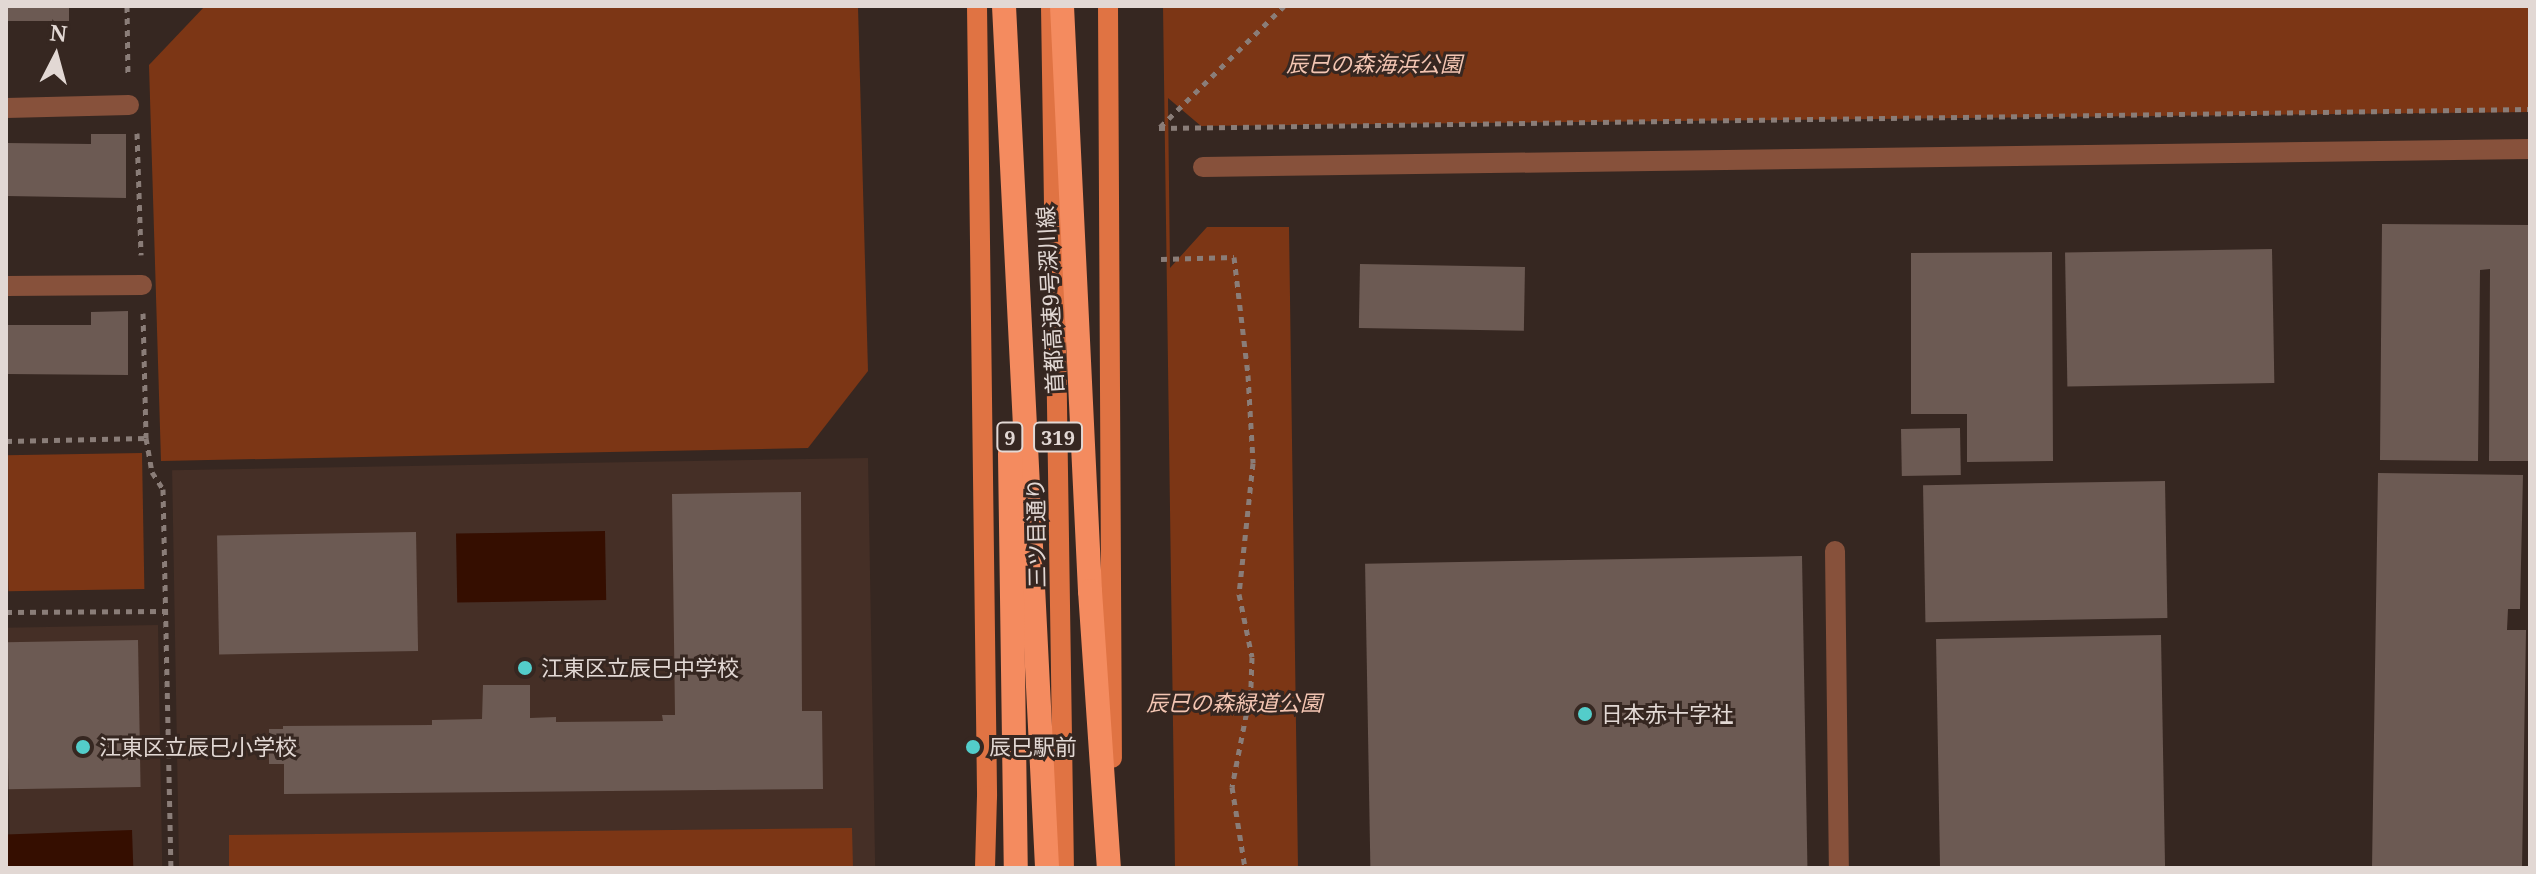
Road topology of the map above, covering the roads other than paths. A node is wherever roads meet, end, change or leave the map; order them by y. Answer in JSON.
{"nodes":[{"id":1,"x":977,"y":6,"type":"edge"},
{"id":2,"x":1004,"y":6,"type":"edge"},
{"id":3,"x":1051,"y":6,"type":"edge"},
{"id":4,"x":1062,"y":6,"type":"edge"},
{"id":5,"x":1108,"y":6,"type":"edge"},
{"id":6,"x":129,"y":105,"type":"road end"},
{"id":7,"x":6,"y":108,"type":"edge"},
{"id":8,"x":2530,"y":149,"type":"edge"},
{"id":9,"x":1203,"y":167,"type":"dead end"},
{"id":10,"x":142,"y":285,"type":"road end"},
{"id":11,"x":6,"y":286,"type":"edge"},
{"id":12,"x":1835,"y":551,"type":"dead end"},
{"id":13,"x":1090,"y":591,"type":"junction"},
{"id":14,"x":985,"y":868,"type":"edge"},
{"id":15,"x":1016,"y":868,"type":"edge"},
{"id":16,"x":1047,"y":868,"type":"edge"},
{"id":17,"x":1064,"y":868,"type":"edge"},
{"id":18,"x":1092,"y":868,"type":"edge"},
{"id":19,"x":1111,"y":868,"type":"edge"},
{"id":20,"x":1839,"y":868,"type":"edge"}],
"edges":[{"from":1,"to":14,"type":"main road"},
{"from":2,"to":15,"type":"highway","number":"9"},
{"from":2,"to":16,"type":"highway"},
{"from":3,"to":17,"type":"main road","name":"三ツ目通り","number":"319"},
{"from":4,"to":13,"type":"highway","name":"首都高速9号深川線"},
{"from":5,"to":19,"type":"main road","number":"319"},
{"from":6,"to":7,"type":"lane"},
{"from":8,"to":9,"type":"lane"},
{"from":10,"to":11,"type":"lane"},
{"from":12,"to":20,"type":"lane"},
{"from":13,"to":18,"type":"highway"},
{"from":13,"to":19,"type":"highway"}]}
